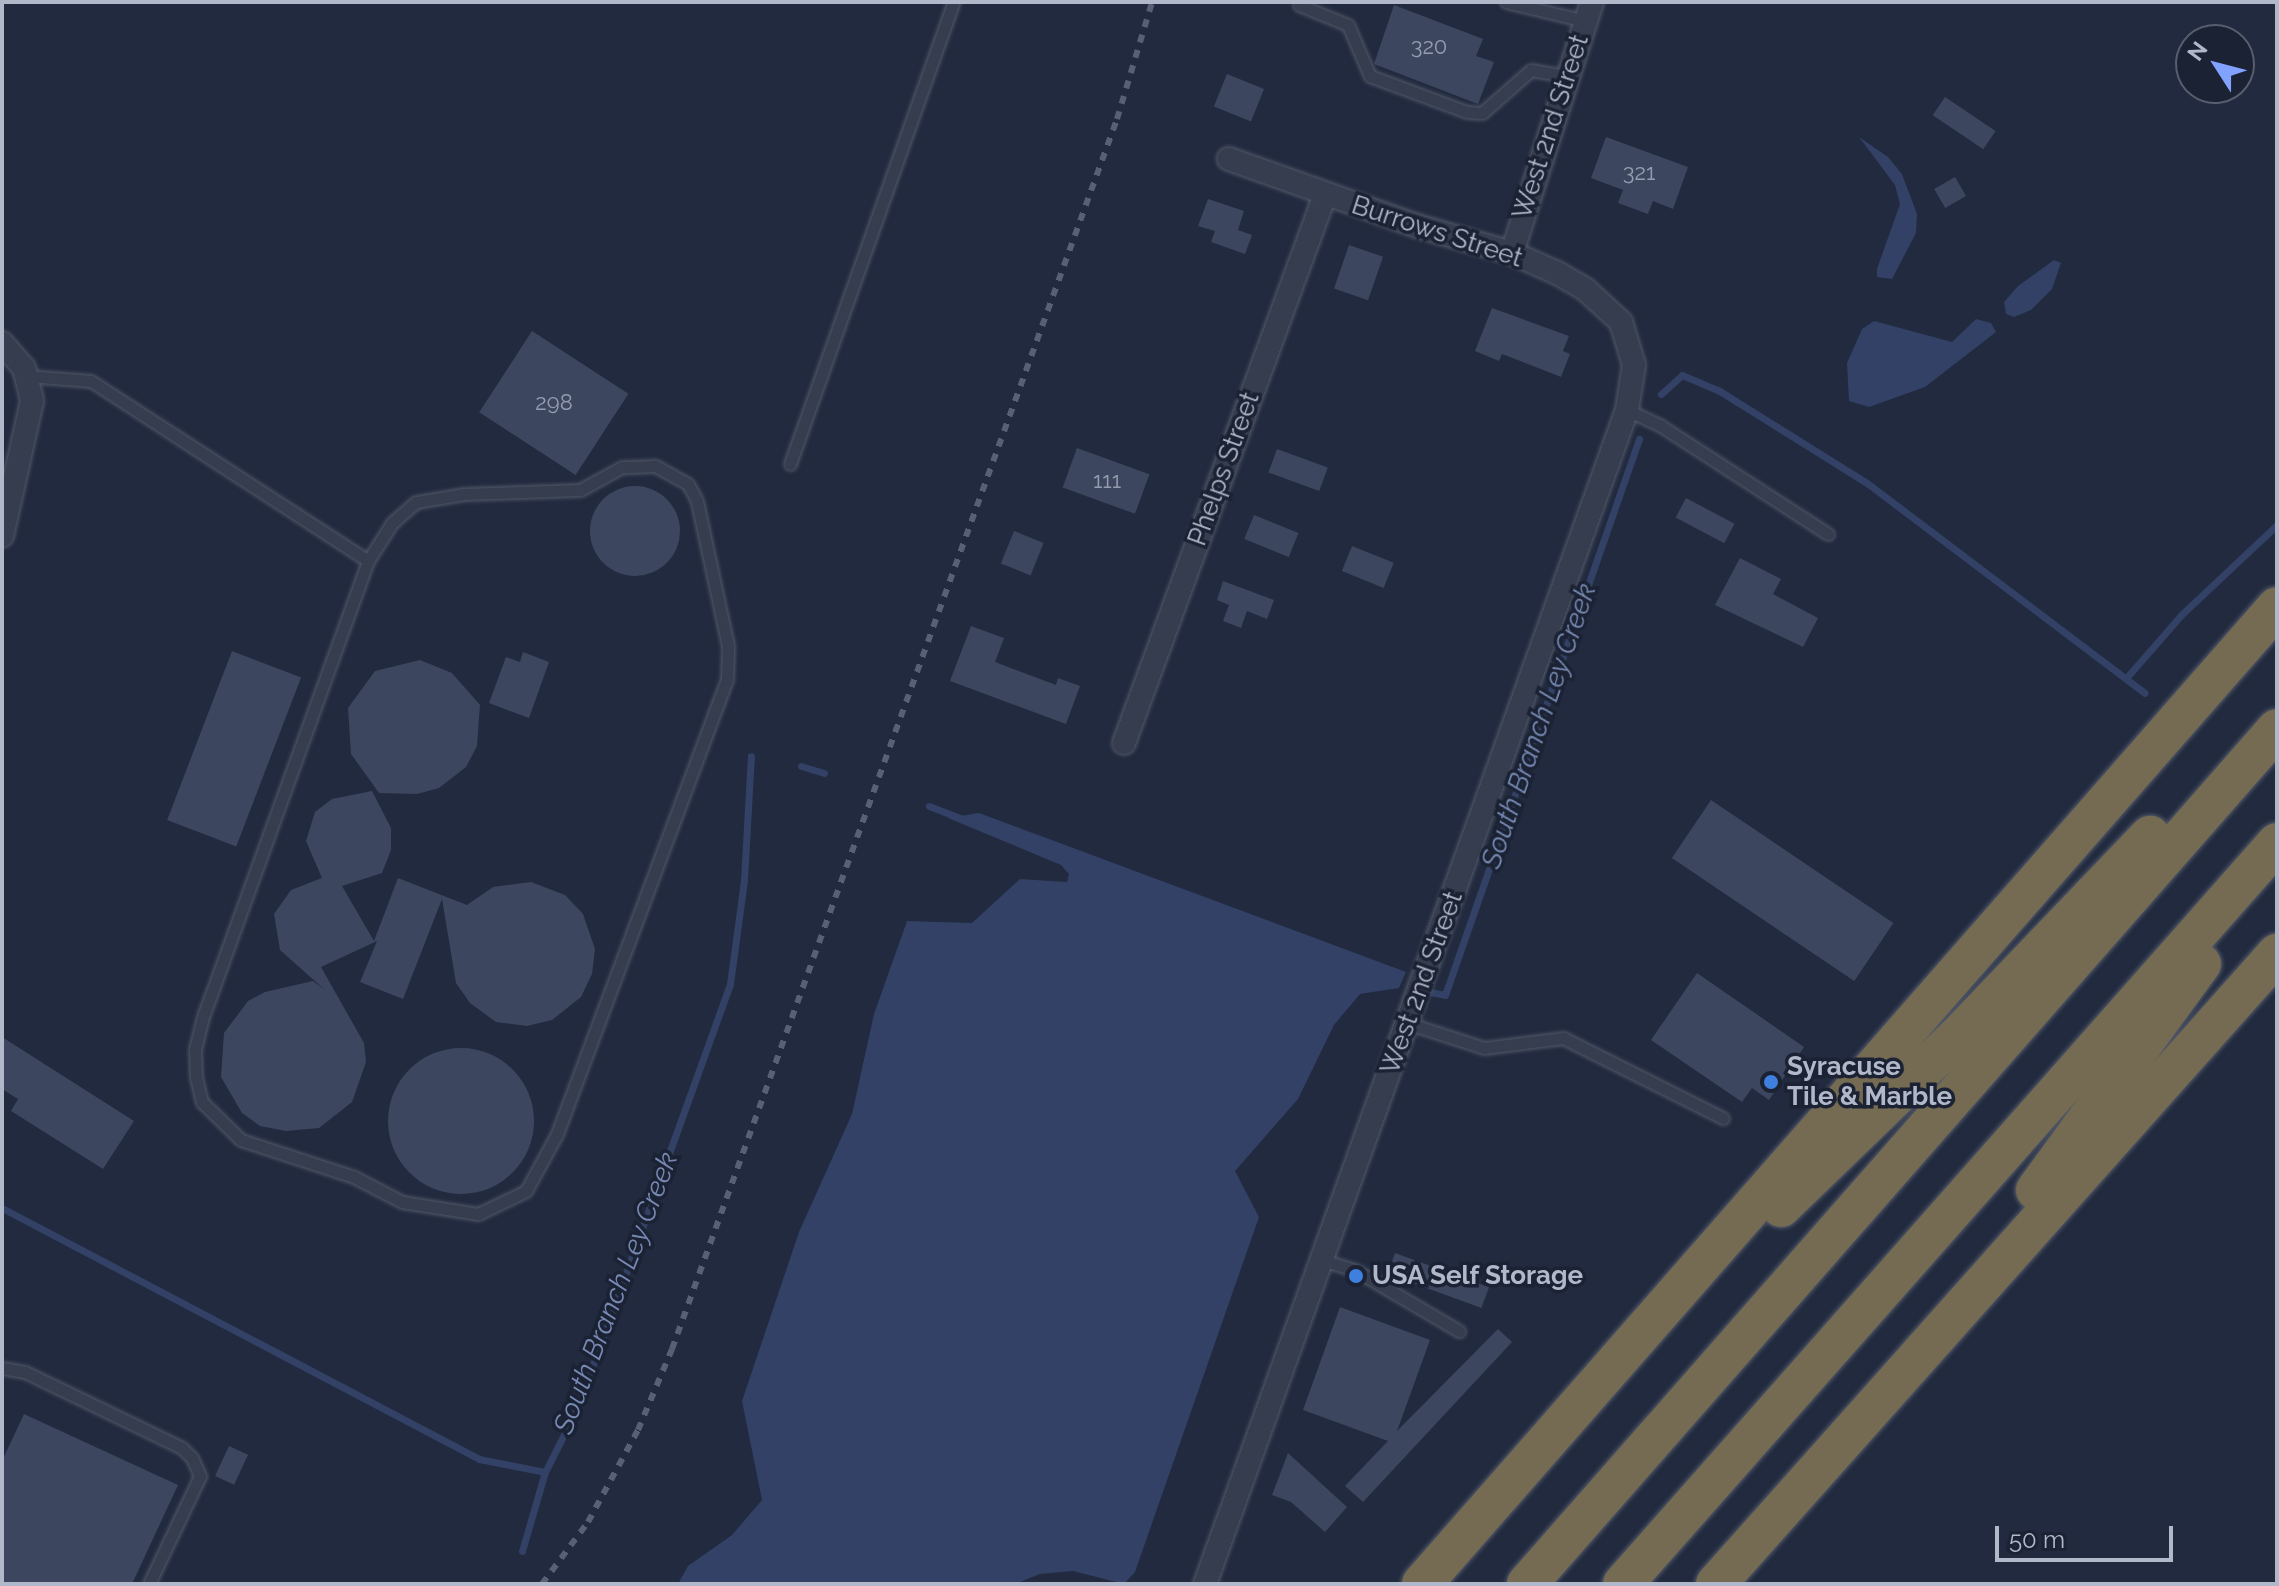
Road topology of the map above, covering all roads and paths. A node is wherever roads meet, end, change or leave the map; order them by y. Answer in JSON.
{"nodes":[{"id":1,"x":954,"y":2,"type":"edge"},
{"id":2,"x":1506,"y":2,"type":"edge"},
{"id":3,"x":1299,"y":5,"type":"dead end"},
{"id":4,"x":1588,"y":12,"type":"edge"},
{"id":5,"x":1564,"y":76,"type":"junction"},
{"id":6,"x":1229,"y":159,"type":"dead end"},
{"id":7,"x":1325,"y":195,"type":"junction"},
{"id":8,"x":1512,"y":253,"type":"junction"},
{"id":9,"x":1627,"y":333,"type":"joint"},
{"id":10,"x":2,"y":343,"type":"edge"},
{"id":11,"x":27,"y":376,"type":"junction"},
{"id":12,"x":1627,"y":410,"type":"junction"},
{"id":13,"x":790,"y":464,"type":"dead end"},
{"id":14,"x":1828,"y":534,"type":"dead end"},
{"id":15,"x":2,"y":536,"type":"edge"},
{"id":16,"x":368,"y":561,"type":"junction"},
{"id":17,"x":2277,"y":607,"type":"edge"},
{"id":18,"x":2277,"y":702,"type":"edge"},
{"id":19,"x":2277,"y":729,"type":"edge"},
{"id":20,"x":1124,"y":743,"type":"dead end"},
{"id":21,"x":2277,"y":843,"type":"edge"},
{"id":22,"x":2277,"y":855,"type":"edge"},
{"id":23,"x":2277,"y":954,"type":"edge"},
{"id":24,"x":1407,"y":1023,"type":"junction"},
{"id":25,"x":1723,"y":1118,"type":"dead end"},
{"id":26,"x":1322,"y":1260,"type":"junction"},
{"id":27,"x":1459,"y":1331,"type":"dead end"},
{"id":28,"x":2,"y":1368,"type":"edge"},
{"id":29,"x":1576,"y":1405,"type":"junction"},
{"id":30,"x":1846,"y":1438,"type":"junction"},
{"id":31,"x":149,"y":1584,"type":"edge"},
{"id":32,"x":1205,"y":1584,"type":"edge"},
{"id":33,"x":1422,"y":1584,"type":"edge"},
{"id":34,"x":1527,"y":1584,"type":"edge"},
{"id":35,"x":1623,"y":1584,"type":"edge"},
{"id":36,"x":1716,"y":1584,"type":"edge"}],
"edges":[{"from":1,"to":13,"type":"lane"},
{"from":2,"to":4,"type":"lane"},
{"from":3,"to":5,"type":"lane"},
{"from":4,"to":5,"type":"street","name":"West 2nd Street"},
{"from":5,"to":8,"type":"street","name":"West 2nd Street"},
{"from":6,"to":7,"type":"street","name":"Burrows Street"},
{"from":7,"to":8,"type":"street","name":"Burrows Street"},
{"from":7,"to":20,"type":"street","name":"Phelps Street"},
{"from":8,"to":9,"type":"street","name":"Burrows Street"},
{"from":9,"to":12,"type":"street","name":"West 2nd Street"},
{"from":10,"to":11,"type":"street"},
{"from":11,"to":15,"type":"street"},
{"from":11,"to":16,"type":"lane"},
{"from":12,"to":14,"type":"lane"},
{"from":12,"to":24,"type":"street","name":"West 2nd Street"},
{"from":16,"to":16,"type":"lane"},
{"from":17,"to":29,"type":"highway"},
{"from":18,"to":29,"type":"highway"},
{"from":19,"to":34,"type":"highway"},
{"from":21,"to":35,"type":"highway"},
{"from":22,"to":30,"type":"highway"},
{"from":23,"to":30,"type":"highway"},
{"from":24,"to":25,"type":"lane"},
{"from":24,"to":26,"type":"street","name":"West 2nd Street"},
{"from":26,"to":27,"type":"lane"},
{"from":26,"to":32,"type":"street","name":"West 2nd Street"},
{"from":28,"to":31,"type":"lane"},
{"from":29,"to":33,"type":"highway"},
{"from":30,"to":36,"type":"highway"}]}
